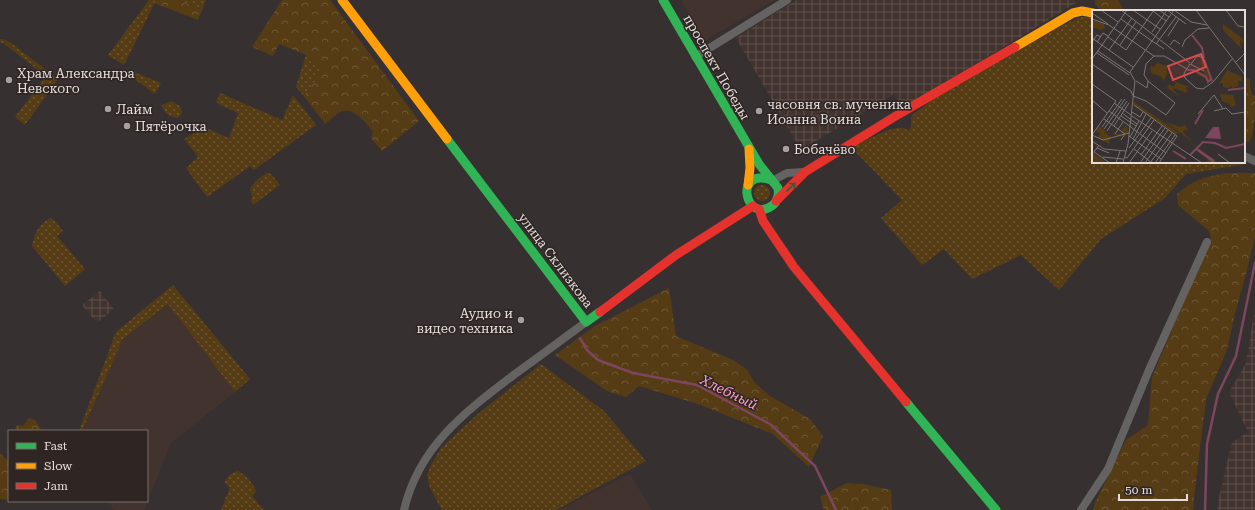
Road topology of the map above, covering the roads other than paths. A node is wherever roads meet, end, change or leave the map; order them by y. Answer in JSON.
{"nodes":[{"id":1,"x":342,"y":0,"type":"edge"},
{"id":2,"x":662,"y":0,"type":"edge"},
{"id":3,"x":787,"y":0,"type":"edge"},
{"id":4,"x":1092,"y":13,"type":"edge"},
{"id":5,"x":695,"y":57,"type":"junction"},
{"id":6,"x":749,"y":148,"type":"junction"},
{"id":7,"x":1245,"y":157,"type":"edge"},
{"id":8,"x":1255,"y":162,"type":"edge"},
{"id":9,"x":805,"y":172,"type":"junction"},
{"id":10,"x":772,"y":180,"type":"junction"},
{"id":11,"x":747,"y":187,"type":"junction"},
{"id":12,"x":776,"y":201,"type":"junction"},
{"id":13,"x":756,"y":208,"type":"junction"},
{"id":14,"x":727,"y":223,"type":"junction"},
{"id":15,"x":1207,"y":242,"type":"dead end"},
{"id":16,"x":586,"y":322,"type":"junction"},
{"id":17,"x":404,"y":510,"type":"edge"},
{"id":18,"x":996,"y":510,"type":"edge"},
{"id":19,"x":1081,"y":510,"type":"edge"}],
"edges":[{"from":1,"to":16,"type":"street","name":"улица Склизкова"},
{"from":2,"to":5,"type":"street","name":"проспект Победы"},
{"from":3,"to":5,"type":"street"},
{"from":4,"to":9,"type":"street"},
{"from":5,"to":6,"type":"street","name":"проспект Победы"},
{"from":6,"to":10,"type":"street","name":"проспект Победы"},
{"from":6,"to":11,"type":"street","name":"проспект Победы"},
{"from":7,"to":8,"type":"street"},
{"from":9,"to":10,"type":"street"},
{"from":12,"to":9,"type":"street","one_way":true},
{"from":10,"to":11,"type":"street"},
{"from":10,"to":12,"type":"street","name":"проспект Победы"},
{"from":11,"to":13,"type":"street","name":"проспект Победы"},
{"from":11,"to":14,"type":"street"},
{"from":12,"to":13,"type":"street"},
{"from":13,"to":14,"type":"street"},
{"from":13,"to":18,"type":"street","name":"проспект Победы"},
{"from":14,"to":16,"type":"street"},
{"from":15,"to":19,"type":"street"},
{"from":16,"to":17,"type":"street","name":"улица Склизкова"}]}
